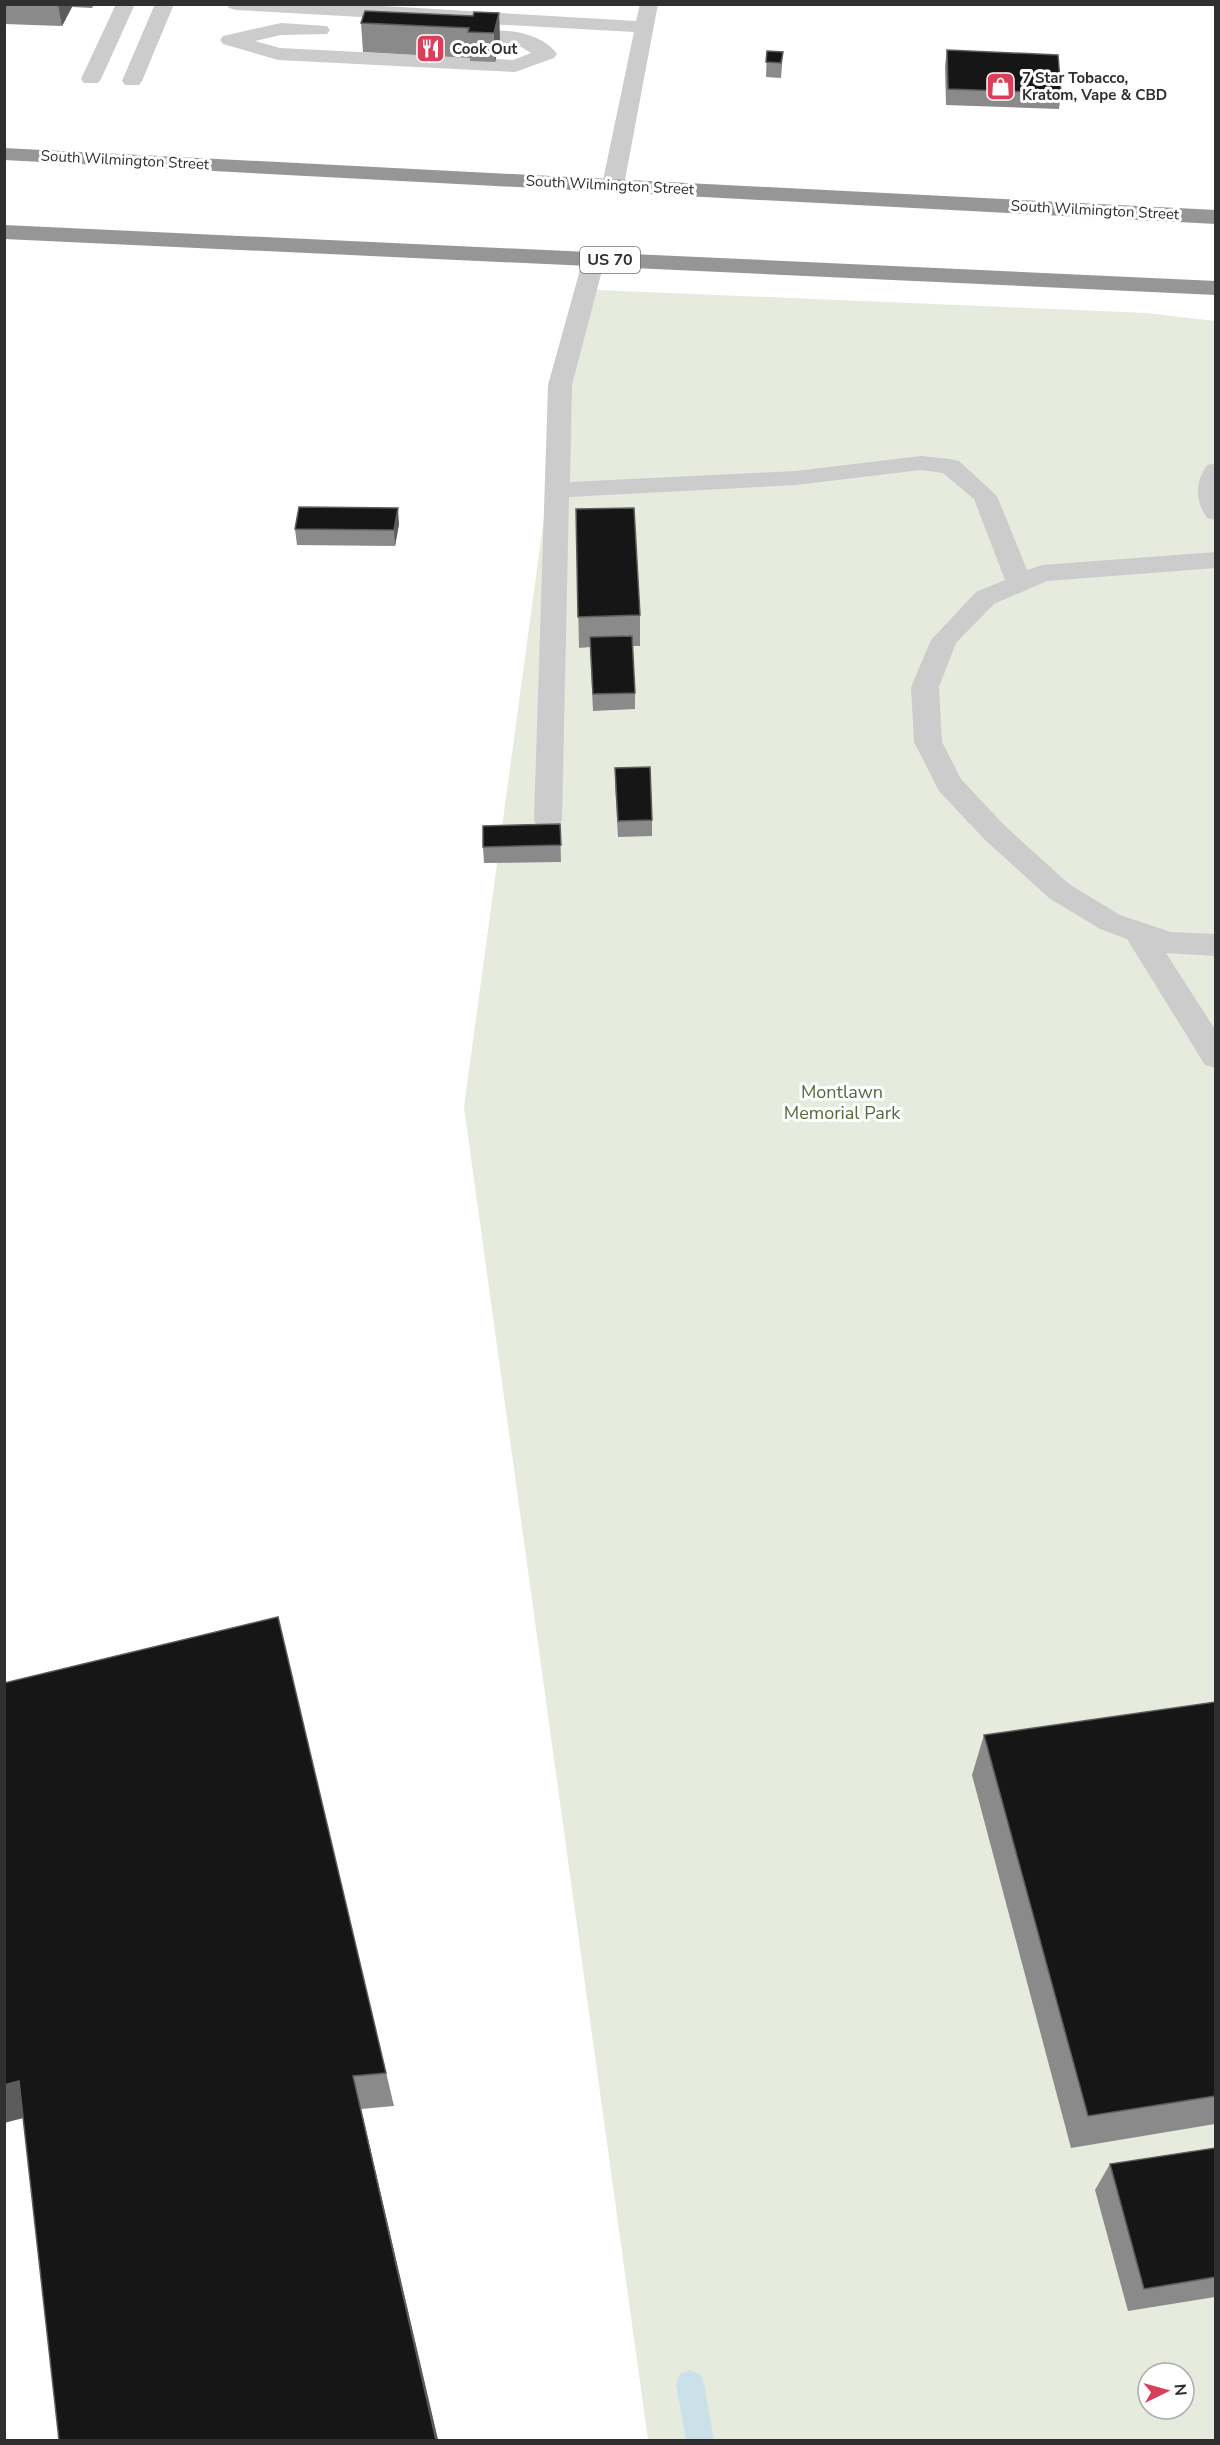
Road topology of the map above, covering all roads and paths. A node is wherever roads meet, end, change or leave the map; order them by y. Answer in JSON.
{"nodes":[{"id":1,"x":126,"y":4,"type":"edge"},
{"id":2,"x":165,"y":4,"type":"edge"},
{"id":3,"x":236,"y":4,"type":"edge"},
{"id":4,"x":650,"y":4,"type":"edge"},
{"id":5,"x":645,"y":27,"type":"junction"},
{"id":6,"x":341,"y":31,"type":"dead end"},
{"id":7,"x":413,"y":33,"type":"edge"},
{"id":8,"x":91,"y":79,"type":"dead end"},
{"id":9,"x":132,"y":81,"type":"dead end"},
{"id":10,"x":4,"y":154,"type":"edge"},
{"id":11,"x":613,"y":185,"type":"junction"},
{"id":12,"x":1215,"y":217,"type":"edge"},
{"id":13,"x":4,"y":232,"type":"edge"},
{"id":14,"x":594,"y":259,"type":"junction"},
{"id":15,"x":1215,"y":288,"type":"edge"},
{"id":16,"x":1215,"y":470,"type":"edge"},
{"id":17,"x":556,"y":490,"type":"junction"},
{"id":18,"x":1215,"y":513,"type":"edge"},
{"id":19,"x":1215,"y":560,"type":"edge"},
{"id":20,"x":1019,"y":583,"type":"junction"},
{"id":21,"x":549,"y":820,"type":"dead end"},
{"id":22,"x":1137,"y":931,"type":"junction"},
{"id":23,"x":1215,"y":945,"type":"edge"},
{"id":24,"x":1215,"y":1057,"type":"edge"}],
"edges":[{"from":1,"to":8,"type":"lane"},
{"from":2,"to":9,"type":"lane"},
{"from":3,"to":5,"type":"lane"},
{"from":4,"to":5,"type":"lane"},
{"from":5,"to":11,"type":"lane"},
{"from":6,"to":7,"type":"lane"},
{"from":10,"to":11,"type":"highway","name":"South Wilmington Street"},
{"from":11,"to":12,"type":"highway","name":"South Wilmington Street"},
{"from":13,"to":14,"type":"highway","number":"US 70"},
{"from":14,"to":15,"type":"highway","number":"US 70"},
{"from":14,"to":17,"type":"lane"},
{"from":16,"to":18,"type":"lane"},
{"from":17,"to":20,"type":"lane"},
{"from":17,"to":21,"type":"lane"},
{"from":19,"to":20,"type":"lane"},
{"from":20,"to":22,"type":"lane"},
{"from":22,"to":23,"type":"lane"},
{"from":22,"to":24,"type":"lane"}]}
